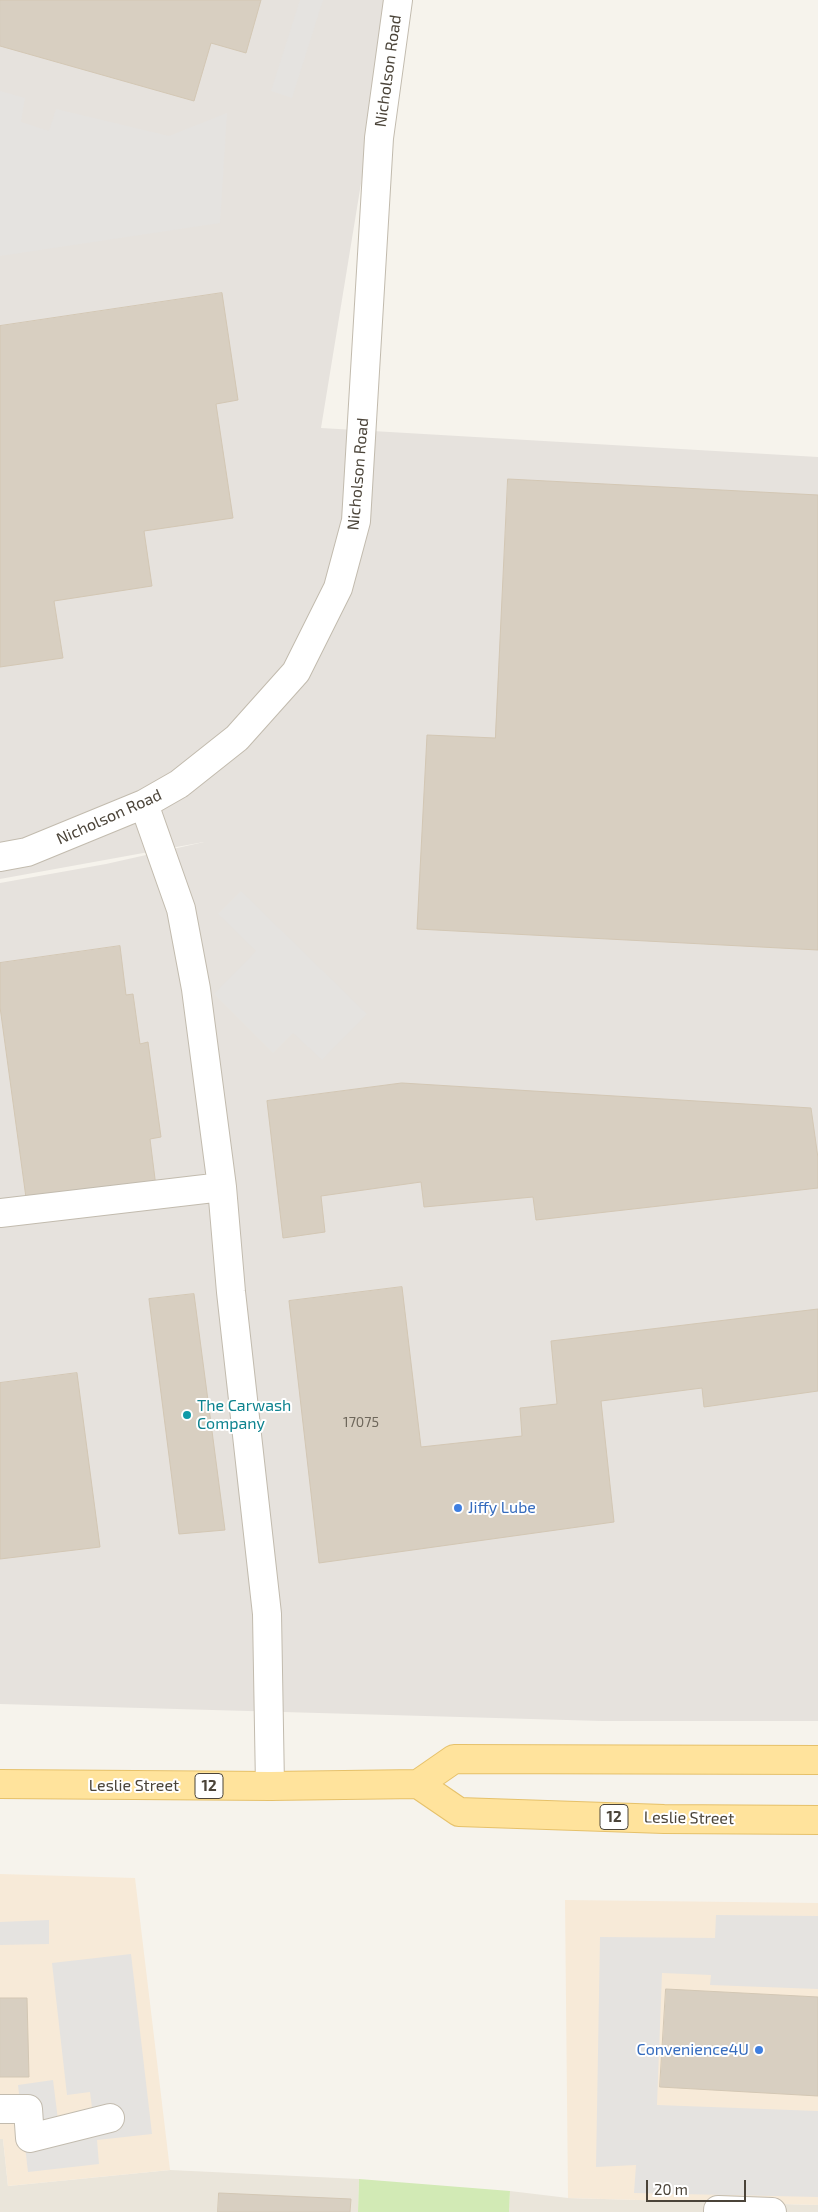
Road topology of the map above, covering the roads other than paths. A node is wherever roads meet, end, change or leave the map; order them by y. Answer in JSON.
{"nodes":[{"id":1,"x":398,"y":0,"type":"edge"},
{"id":2,"x":144,"y":804,"type":"junction"},
{"id":3,"x":0,"y":857,"type":"edge"},
{"id":4,"x":222,"y":1187,"type":"junction"},
{"id":5,"x":0,"y":1213,"type":"edge"},
{"id":6,"x":818,"y":1760,"type":"edge"},
{"id":7,"x":0,"y":1784,"type":"edge"},
{"id":8,"x":418,"y":1784,"type":"junction"},
{"id":9,"x":270,"y":1786,"type":"junction"},
{"id":10,"x":818,"y":1820,"type":"edge"},
{"id":11,"x":0,"y":2109,"type":"edge"},
{"id":12,"x":110,"y":2118,"type":"dead end"},
{"id":13,"x":718,"y":2212,"type":"edge"},
{"id":14,"x":772,"y":2212,"type":"edge"}],
"edges":[{"from":1,"to":2,"type":"street","name":"Nicholson Road"},
{"from":2,"to":3,"type":"street","name":"Nicholson Road"},
{"from":2,"to":4,"type":"street"},
{"from":4,"to":5,"type":"street"},
{"from":4,"to":9,"type":"street"},
{"from":6,"to":8,"type":"main road"},
{"from":7,"to":9,"type":"main road","name":"Leslie Street","number":"12"},
{"from":8,"to":9,"type":"main road","name":"Leslie Street","number":"12"},
{"from":8,"to":10,"type":"main road","name":"Leslie Street","number":"12"},
{"from":11,"to":12,"type":"street"},
{"from":13,"to":14,"type":"street"}]}
